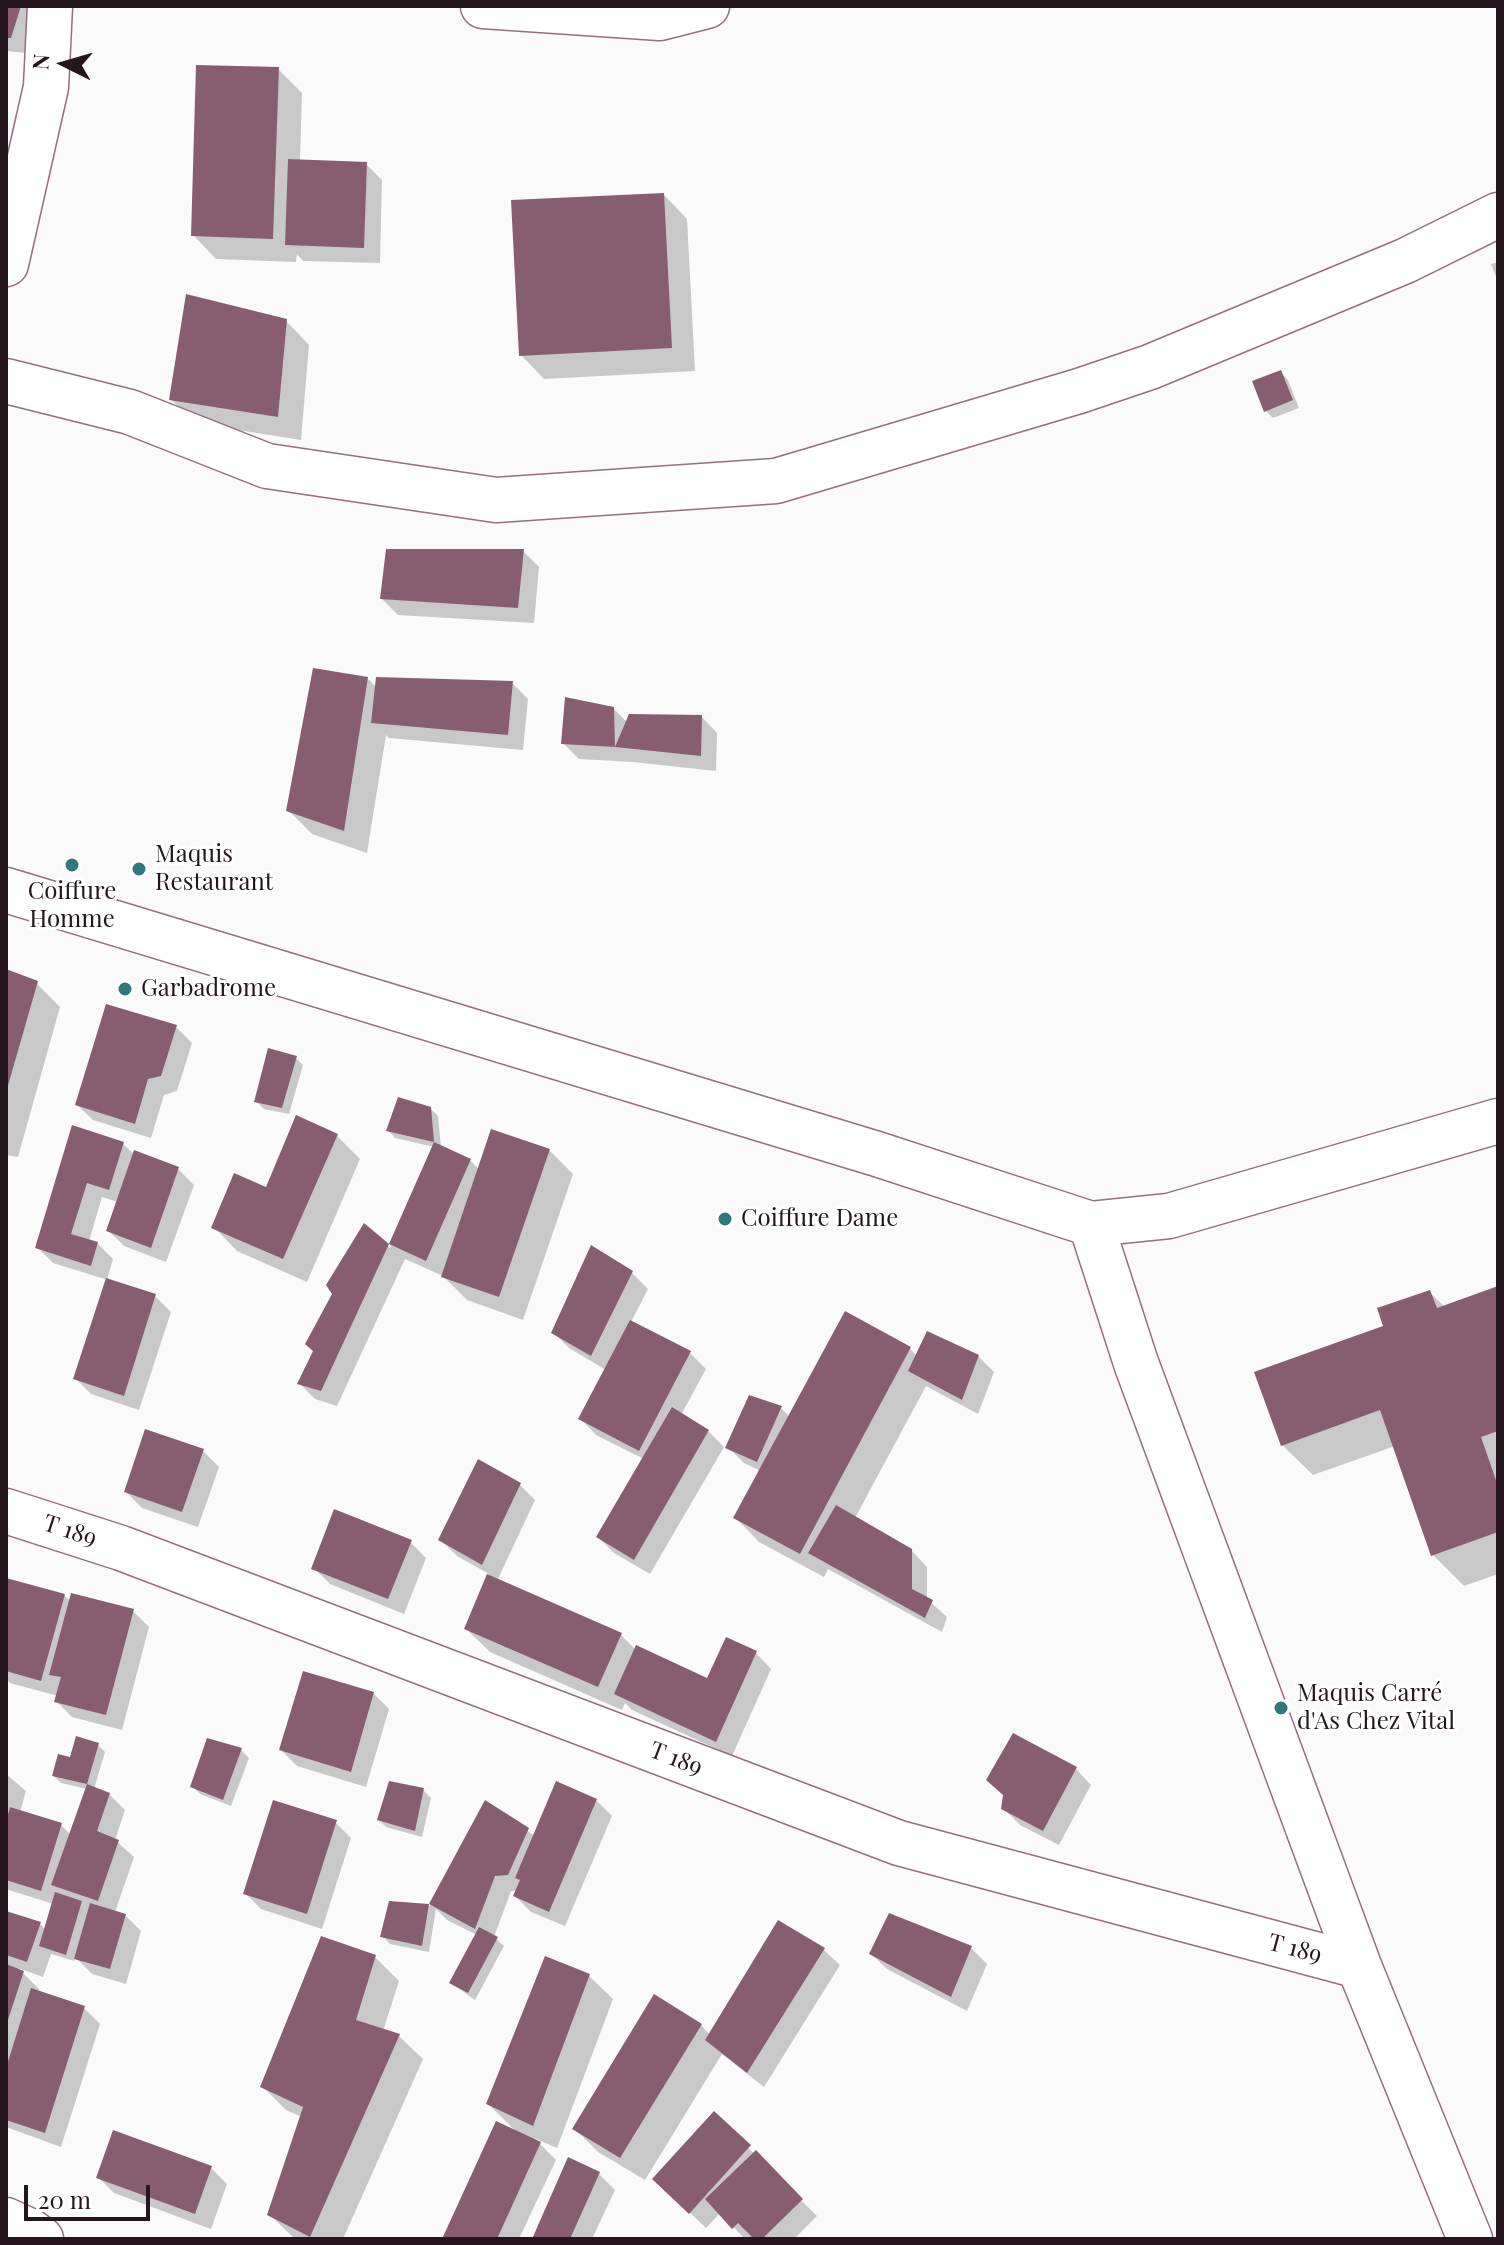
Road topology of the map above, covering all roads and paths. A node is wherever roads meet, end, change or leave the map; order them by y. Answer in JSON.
{"nodes":[{"id":1,"x":50,"y":6,"type":"edge"},
{"id":2,"x":483,"y":6,"type":"edge"},
{"id":3,"x":707,"y":6,"type":"edge"},
{"id":4,"x":1498,"y":215,"type":"edge"},
{"id":5,"x":6,"y":264,"type":"edge"},
{"id":6,"x":6,"y":381,"type":"edge"},
{"id":7,"x":6,"y":890,"type":"edge"},
{"id":8,"x":1498,"y":1121,"type":"edge"},
{"id":9,"x":1091,"y":1224,"type":"junction"},
{"id":10,"x":6,"y":1511,"type":"edge"},
{"id":11,"x":1359,"y":1966,"type":"junction"},
{"id":12,"x":6,"y":2220,"type":"edge"},
{"id":13,"x":41,"y":2239,"type":"edge"},
{"id":14,"x":1470,"y":2239,"type":"edge"}],
"edges":[{"from":1,"to":5,"type":"street"},
{"from":2,"to":3,"type":"street"},
{"from":4,"to":6,"type":"street"},
{"from":7,"to":9,"type":"street"},
{"from":8,"to":9,"type":"street"},
{"from":9,"to":11,"type":"street"},
{"from":10,"to":11,"type":"street","name":"T 189"},
{"from":11,"to":14,"type":"street"},
{"from":12,"to":13,"type":"street"}]}
